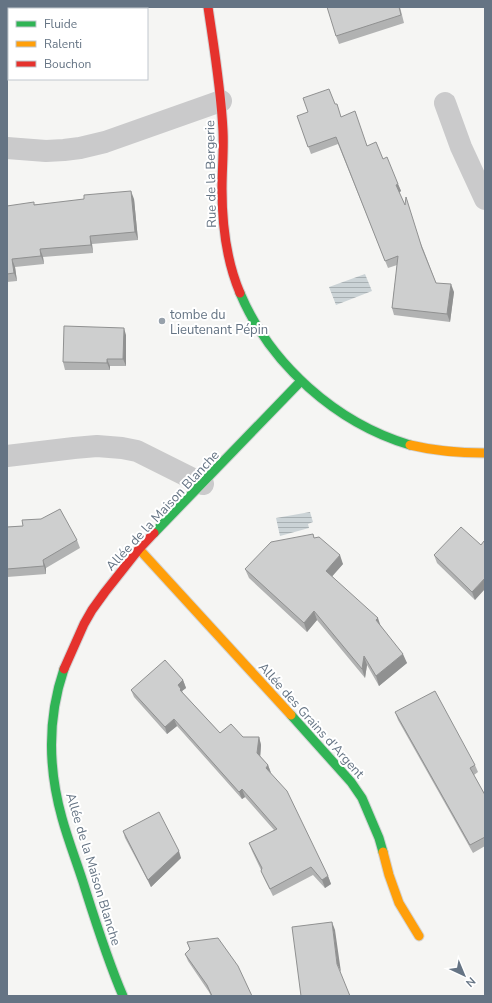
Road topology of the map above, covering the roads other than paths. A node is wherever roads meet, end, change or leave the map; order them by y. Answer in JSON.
{"nodes":[{"id":1,"x":208,"y":7,"type":"edge"},
{"id":2,"x":221,"y":101,"type":"junction"},
{"id":3,"x":445,"y":102,"type":"dead end"},
{"id":4,"x":7,"y":148,"type":"edge"},
{"id":5,"x":485,"y":199,"type":"edge"},
{"id":6,"x":301,"y":381,"type":"junction"},
{"id":7,"x":485,"y":453,"type":"edge"},
{"id":8,"x":7,"y":456,"type":"edge"},
{"id":9,"x":203,"y":484,"type":"junction"},
{"id":10,"x":139,"y":550,"type":"junction"},
{"id":11,"x":419,"y":936,"type":"dead end"},
{"id":12,"x":123,"y":996,"type":"edge"}],
"edges":[{"from":1,"to":2,"type":"street","name":"Rue de la Bergerie"},
{"from":2,"to":4,"type":"street"},
{"from":2,"to":6,"type":"street","name":"Rue de la Bergerie"},
{"from":3,"to":5,"type":"street"},
{"from":6,"to":7,"type":"street","name":"Rue de la Bergerie"},
{"from":6,"to":9,"type":"street","name":"Allée de la Maison Blanche"},
{"from":8,"to":9,"type":"street"},
{"from":9,"to":10,"type":"street","name":"Allée de la Maison Blanche"},
{"from":10,"to":11,"type":"street","name":"Allée des Grains d'Argent"},
{"from":10,"to":12,"type":"street","name":"Allée de la Maison Blanche"}]}
